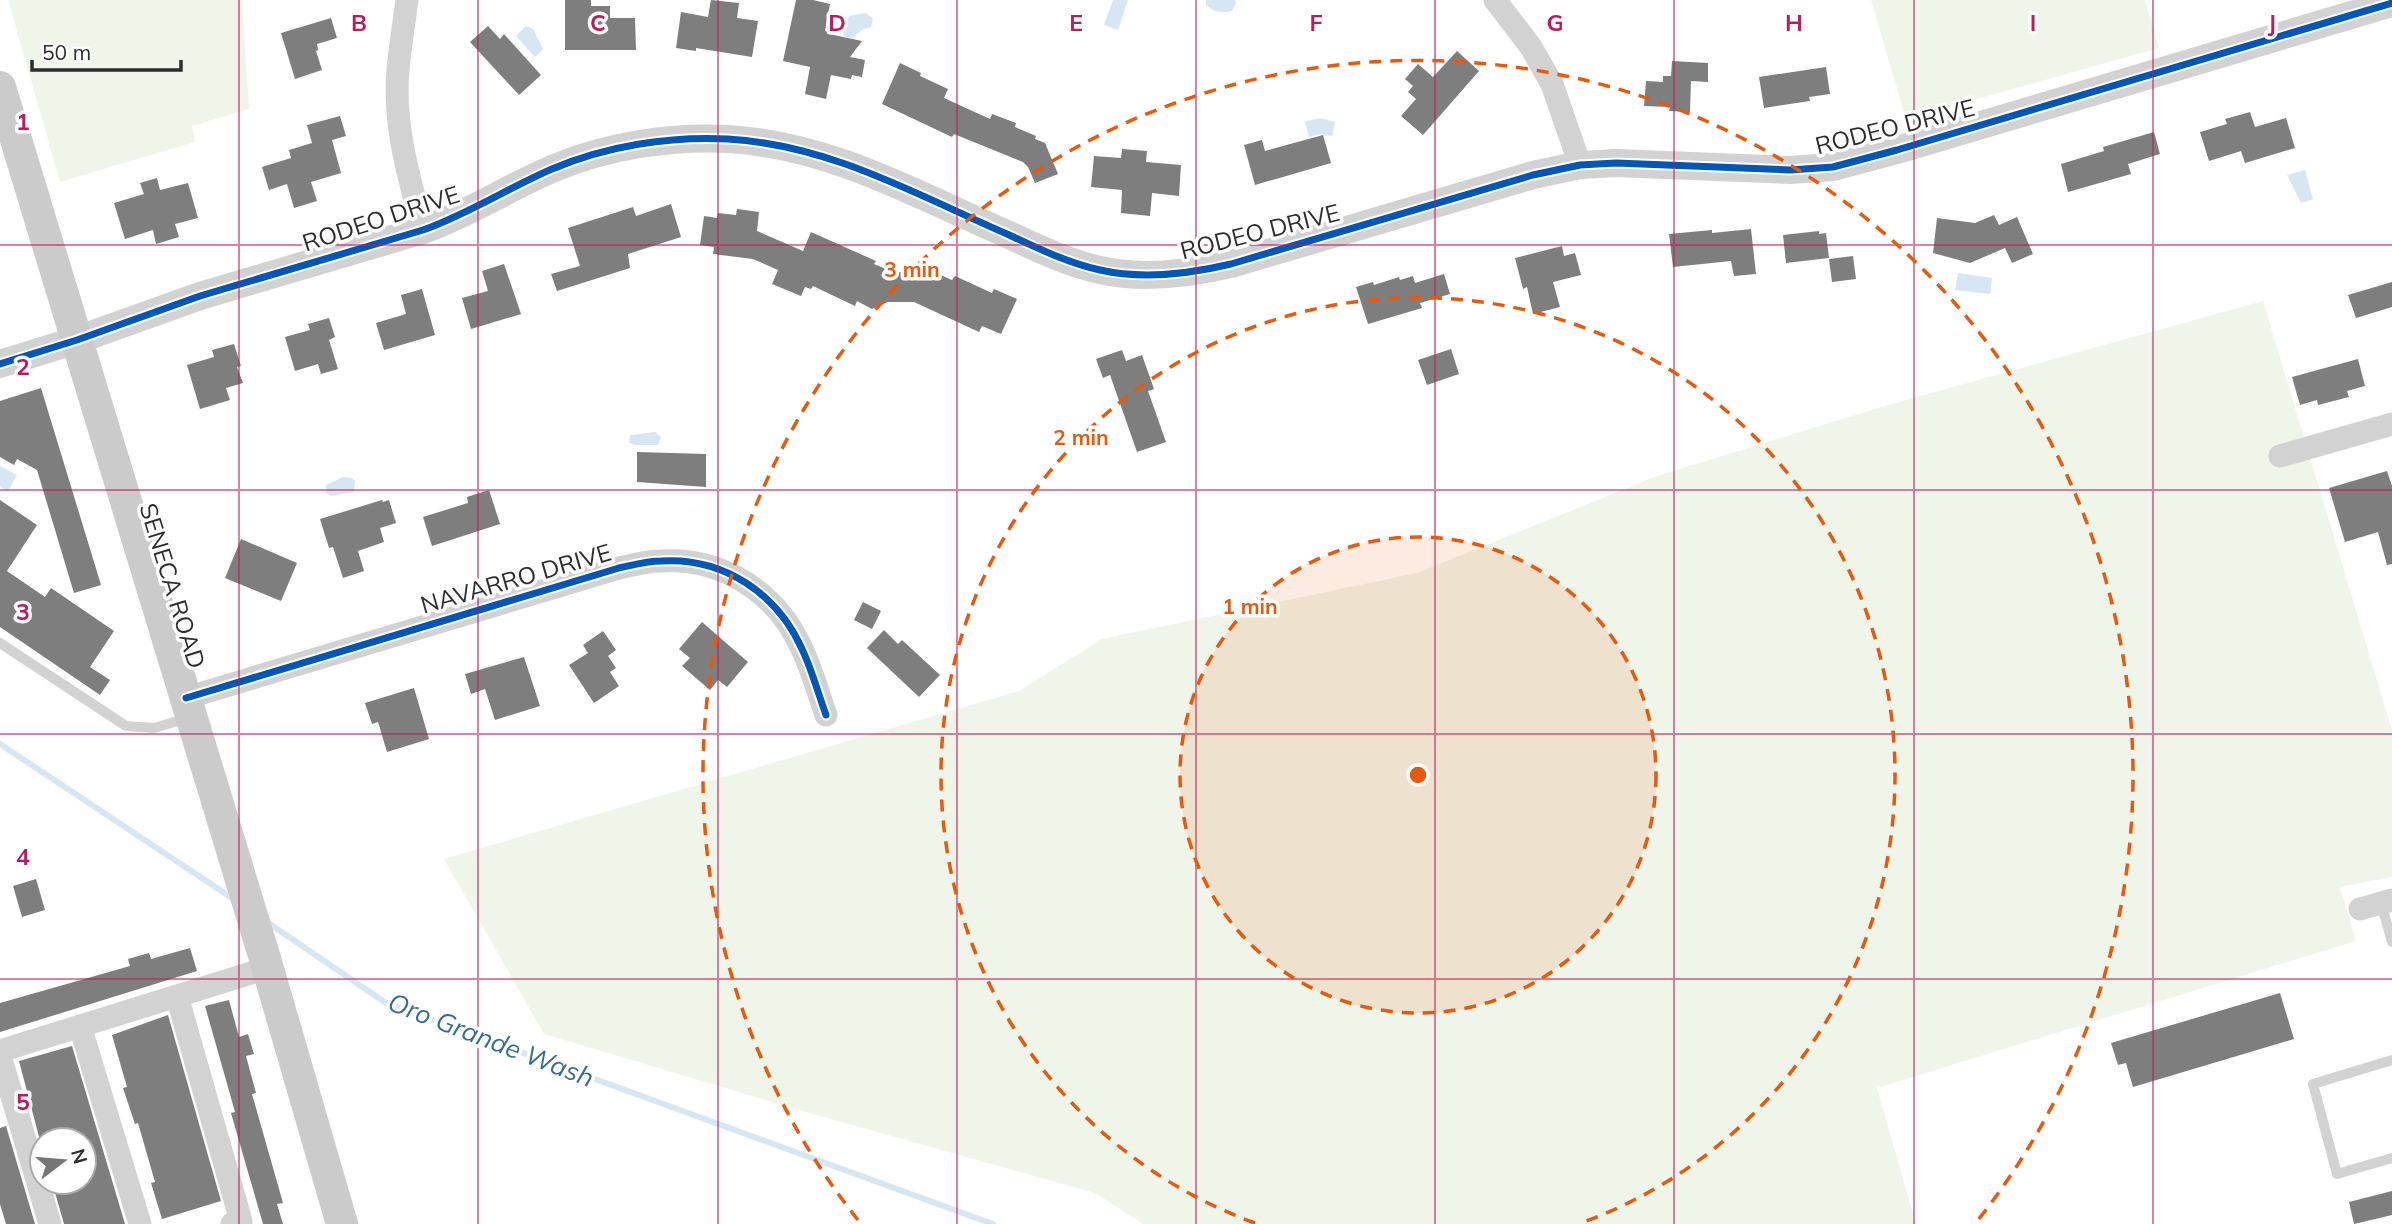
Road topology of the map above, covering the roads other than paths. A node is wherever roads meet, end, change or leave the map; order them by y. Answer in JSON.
{"nodes":[{"id":1,"x":407,"y":0,"type":"edge"},
{"id":2,"x":1495,"y":0,"type":"edge"},
{"id":3,"x":2392,"y":3,"type":"edge"},
{"id":4,"x":0,"y":87,"type":"edge"},
{"id":5,"x":1580,"y":165,"type":"junction"},
{"id":6,"x":423,"y":230,"type":"junction"},
{"id":7,"x":77,"y":340,"type":"junction"},
{"id":8,"x":0,"y":363,"type":"edge"},
{"id":9,"x":2392,"y":424,"type":"edge"},
{"id":10,"x":2280,"y":456,"type":"dead end"},
{"id":11,"x":0,"y":643,"type":"edge"},
{"id":12,"x":188,"y":707,"type":"junction"},
{"id":13,"x":826,"y":715,"type":"dead end"},
{"id":14,"x":2378,"y":904,"type":"edge"},
{"id":15,"x":2392,"y":942,"type":"edge"},
{"id":16,"x":266,"y":965,"type":"junction"},
{"id":17,"x":177,"y":996,"type":"junction"},
{"id":18,"x":80,"y":1026,"type":"junction"},
{"id":19,"x":0,"y":1053,"type":"edge"},
{"id":20,"x":2392,"y":1060,"type":"edge"},
{"id":21,"x":2392,"y":1158,"type":"edge"},
{"id":22,"x":50,"y":1224,"type":"edge"},
{"id":23,"x":140,"y":1224,"type":"edge"},
{"id":24,"x":232,"y":1224,"type":"edge"},
{"id":25,"x":342,"y":1224,"type":"edge"}],
"edges":[{"from":1,"to":6,"type":"street"},
{"from":2,"to":5,"type":"street"},
{"from":3,"to":5,"type":"street","name":"RODEO DRIVE"},
{"from":4,"to":7,"type":"main road","name":"SENECA ROAD"},
{"from":5,"to":6,"type":"street","name":"RODEO DRIVE"},
{"from":6,"to":7,"type":"street","name":"RODEO DRIVE"},
{"from":7,"to":8,"type":"street","name":"RODEO DRIVE"},
{"from":7,"to":12,"type":"main road","name":"SENECA ROAD"},
{"from":9,"to":10,"type":"street"},
{"from":11,"to":12,"type":"lane"},
{"from":12,"to":13,"type":"street","name":"NAVARRO DRIVE"},
{"from":12,"to":16,"type":"main road","name":"SENECA ROAD"},
{"from":14,"to":15,"type":"lane"},
{"from":16,"to":17,"type":"street"},
{"from":16,"to":25,"type":"main road","name":"SENECA ROAD"},
{"from":17,"to":18,"type":"street"},
{"from":17,"to":24,"type":"street"},
{"from":18,"to":19,"type":"street"},
{"from":18,"to":23,"type":"street"},
{"from":19,"to":22,"type":"street"},
{"from":20,"to":21,"type":"lane"}]}
